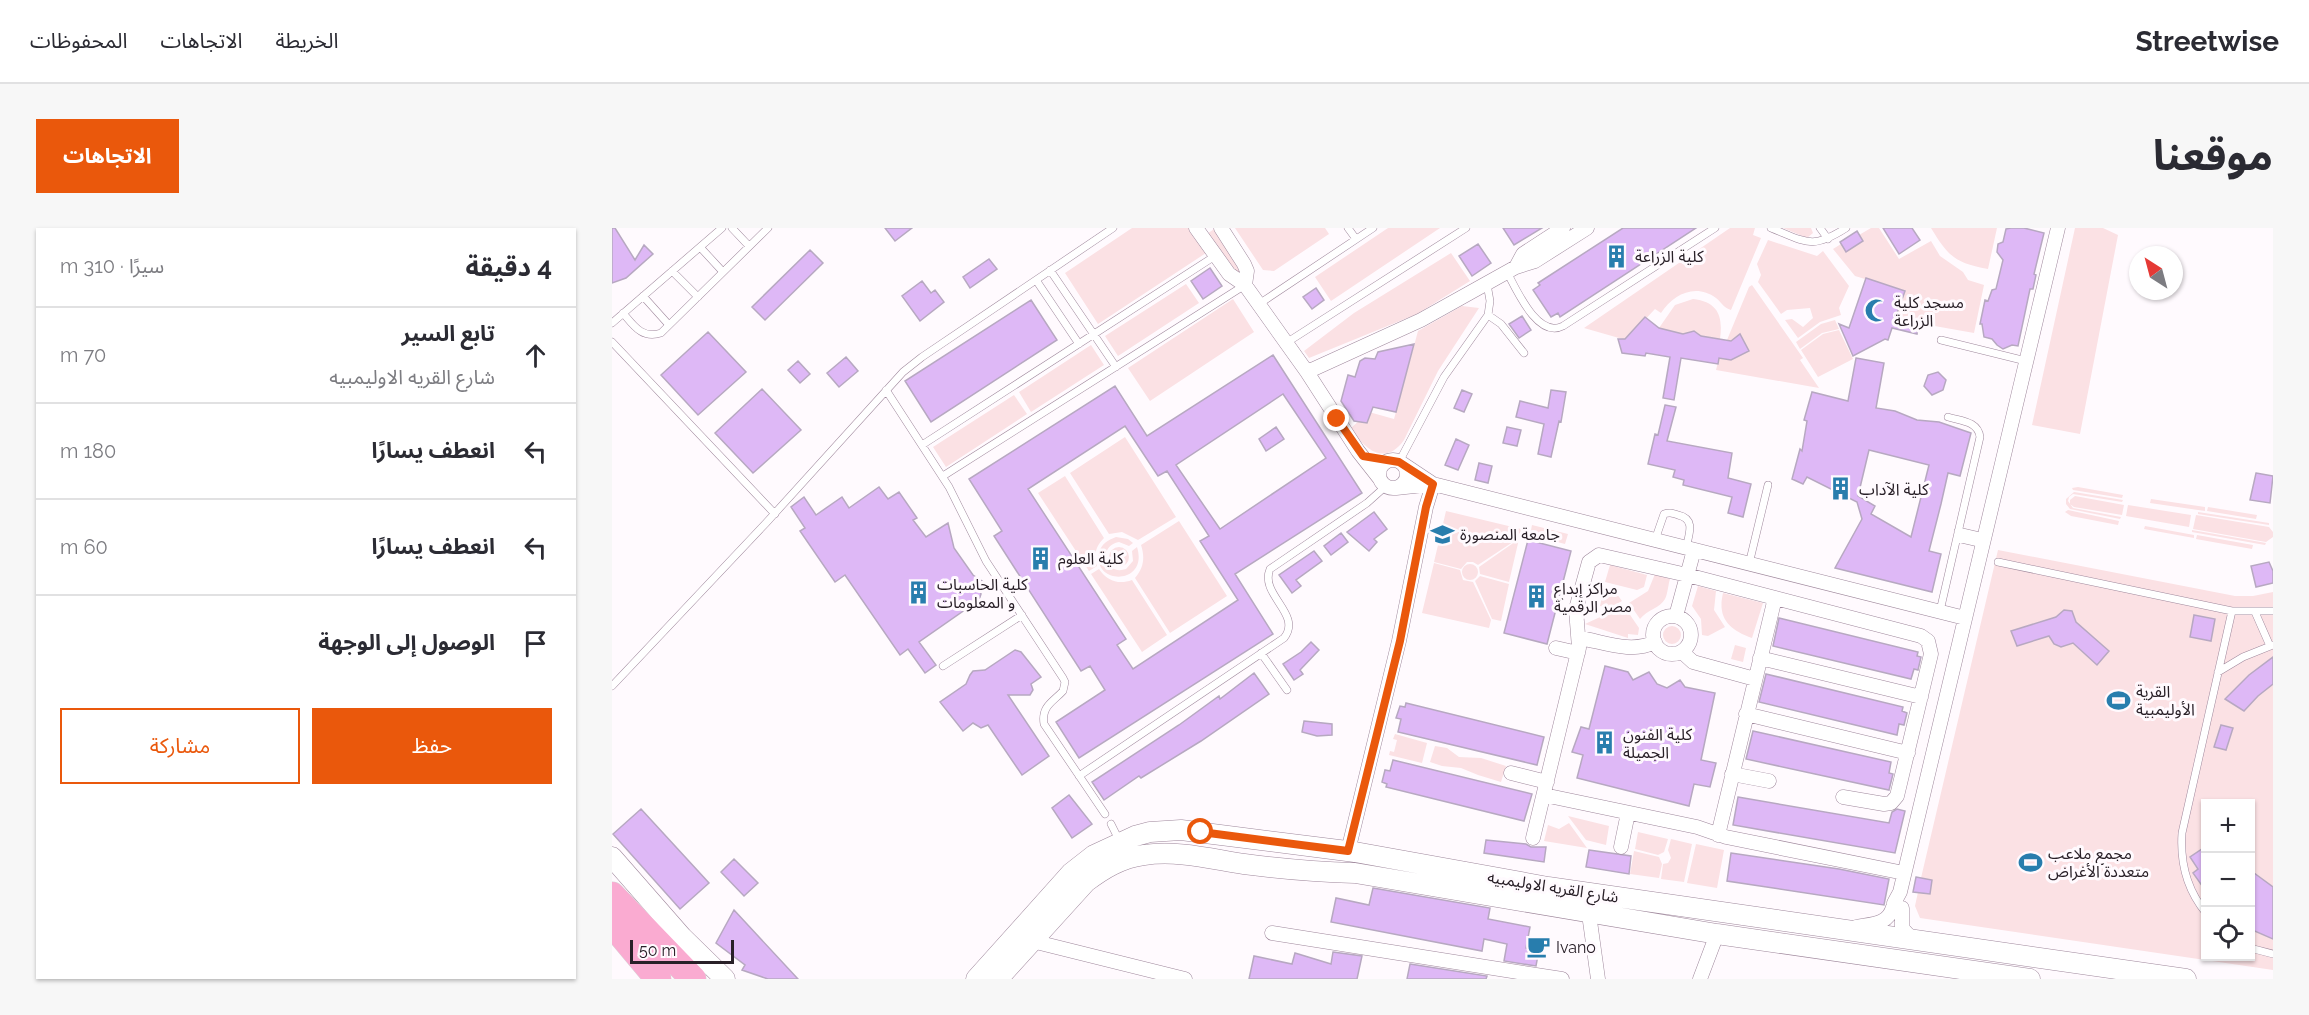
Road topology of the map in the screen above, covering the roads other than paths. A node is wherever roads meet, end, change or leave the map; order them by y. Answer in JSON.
{"nodes":[{"id":1,"x":722,"y":228,"type":"edge"},
{"id":2,"x":732,"y":228,"type":"edge"},
{"id":3,"x":768,"y":228,"type":"edge"},
{"id":4,"x":1113,"y":228,"type":"edge"},
{"id":5,"x":1221,"y":228,"type":"edge"},
{"id":6,"x":1348,"y":228,"type":"edge"},
{"id":7,"x":1373,"y":228,"type":"edge"},
{"id":8,"x":1466,"y":228,"type":"edge"},
{"id":9,"x":1563,"y":228,"type":"edge"},
{"id":10,"x":1587,"y":228,"type":"edge"},
{"id":11,"x":1714,"y":228,"type":"edge"},
{"id":12,"x":1771,"y":228,"type":"edge"},
{"id":13,"x":1820,"y":228,"type":"edge"},
{"id":14,"x":1846,"y":228,"type":"edge"},
{"id":15,"x":2058,"y":228,"type":"edge"},
{"id":16,"x":1199,"y":229,"type":"edge"},
{"id":17,"x":1356,"y":239,"type":"junction"},
{"id":18,"x":1828,"y":239,"type":"junction"},
{"id":19,"x":749,"y":246,"type":"junction"},
{"id":20,"x":700,"y":247,"type":"junction"},
{"id":21,"x":1215,"y":256,"type":"junction"},
{"id":22,"x":1050,"y":270,"type":"junction"},
{"id":23,"x":1512,"y":270,"type":"junction"},
{"id":24,"x":672,"y":271,"type":"junction"},
{"id":25,"x":723,"y":272,"type":"junction"},
{"id":26,"x":1036,"y":280,"type":"junction"},
{"id":27,"x":1487,"y":284,"type":"junction"},
{"id":28,"x":1245,"y":285,"type":"junction"},
{"id":29,"x":643,"y":296,"type":"junction"},
{"id":30,"x":698,"y":297,"type":"junction"},
{"id":31,"x":1259,"y":304,"type":"junction"},
{"id":32,"x":623,"y":313,"type":"junction"},
{"id":33,"x":1488,"y":315,"type":"junction"},
{"id":34,"x":612,"y":322,"type":"edge"},
{"id":35,"x":669,"y":325,"type":"junction"},
{"id":36,"x":1094,"y":334,"type":"junction"},
{"id":37,"x":1941,"y":340,"type":"dead end"},
{"id":38,"x":612,"y":342,"type":"edge"},
{"id":39,"x":1286,"y":343,"type":"junction"},
{"id":40,"x":1079,"y":344,"type":"junction"},
{"id":41,"x":1524,"y":353,"type":"dead end"},
{"id":42,"x":2026,"y":361,"type":"junction"},
{"id":43,"x":1116,"y":367,"type":"junction"},
{"id":44,"x":1306,"y":372,"type":"junction"},
{"id":45,"x":886,"y":390,"type":"junction"},
{"id":46,"x":1948,"y":417,"type":"dead end"},
{"id":47,"x":922,"y":445,"type":"junction"},
{"id":48,"x":1363,"y":456,"type":"junction"},
{"id":49,"x":1397,"y":462,"type":"junction"},
{"id":50,"x":943,"y":476,"type":"junction"},
{"id":51,"x":1387,"y":484,"type":"junction"},
{"id":52,"x":1433,"y":484,"type":"junction"},
{"id":53,"x":1768,"y":485,"type":"dead end"},
{"id":54,"x":775,"y":514,"type":"junction"},
{"id":55,"x":1958,"y":534,"type":"junction"},
{"id":56,"x":1655,"y":540,"type":"junction"},
{"id":57,"x":1983,"y":540,"type":"junction"},
{"id":58,"x":1690,"y":549,"type":"junction"},
{"id":59,"x":1979,"y":558,"type":"junction"},
{"id":60,"x":1749,"y":564,"type":"junction"},
{"id":61,"x":1687,"y":575,"type":"junction"},
{"id":62,"x":1775,"y":598,"type":"junction"},
{"id":63,"x":1940,"y":611,"type":"junction"},
{"id":64,"x":2232,"y":611,"type":"junction"},
{"id":65,"x":2273,"y":611,"type":"edge"},
{"id":66,"x":2255,"y":612,"type":"junction"},
{"id":67,"x":1022,"y":615,"type":"junction"},
{"id":68,"x":1676,"y":615,"type":"junction"},
{"id":69,"x":1965,"y":618,"type":"junction"},
{"id":70,"x":1580,"y":638,"type":"junction"},
{"id":71,"x":1654,"y":642,"type":"junction"},
{"id":72,"x":2271,"y":646,"type":"edge"},
{"id":73,"x":1556,"y":648,"type":"dead end"},
{"id":74,"x":1682,"y":652,"type":"junction"},
{"id":75,"x":1261,"y":653,"type":"junction"},
{"id":76,"x":1578,"y":653,"type":"junction"},
{"id":77,"x":1760,"y":658,"type":"junction"},
{"id":78,"x":943,"y":666,"type":"dead end"},
{"id":79,"x":2218,"y":672,"type":"junction"},
{"id":80,"x":1755,"y":679,"type":"junction"},
{"id":81,"x":612,"y":686,"type":"edge"},
{"id":82,"x":1287,"y":690,"type":"dead end"},
{"id":83,"x":1921,"y":697,"type":"junction"},
{"id":84,"x":1746,"y":714,"type":"junction"},
{"id":85,"x":1908,"y":753,"type":"junction"},
{"id":86,"x":1511,"y":773,"type":"dead end"},
{"id":87,"x":1732,"y":774,"type":"junction"},
{"id":88,"x":1079,"y":776,"type":"junction"},
{"id":89,"x":1769,"y":781,"type":"dead end"},
{"id":90,"x":1545,"y":788,"type":"junction"},
{"id":91,"x":1843,"y":797,"type":"dead end"},
{"id":92,"x":1628,"y":813,"type":"junction"},
{"id":93,"x":1105,"y":814,"type":"dead end"},
{"id":94,"x":1168,"y":830,"type":"junction"},
{"id":95,"x":1718,"y":835,"type":"junction"},
{"id":96,"x":1533,"y":838,"type":"dead end"},
{"id":97,"x":1621,"y":847,"type":"dead end"},
{"id":98,"x":1348,"y":851,"type":"junction"},
{"id":99,"x":1169,"y":853,"type":"junction"},
{"id":100,"x":612,"y":857,"type":"edge"},
{"id":101,"x":1904,"y":873,"type":"junction"},
{"id":102,"x":612,"y":895,"type":"edge"},
{"id":103,"x":1547,"y":897,"type":"junction"},
{"id":104,"x":1898,"y":903,"type":"junction"},
{"id":105,"x":2201,"y":907,"type":"edge"},
{"id":106,"x":1590,"y":914,"type":"junction"},
{"id":107,"x":612,"y":924,"type":"edge"},
{"id":108,"x":1839,"y":930,"type":"junction"},
{"id":109,"x":1272,"y":933,"type":"dead end"},
{"id":110,"x":1717,"y":934,"type":"junction"},
{"id":111,"x":1913,"y":940,"type":"junction"},
{"id":112,"x":1032,"y":941,"type":"junction"},
{"id":113,"x":2255,"y":949,"type":"edge"},
{"id":114,"x":2273,"y":954,"type":"edge"},
{"id":115,"x":658,"y":979,"type":"edge"},
{"id":116,"x":693,"y":979,"type":"edge"},
{"id":117,"x":725,"y":979,"type":"edge"},
{"id":118,"x":976,"y":979,"type":"edge"},
{"id":119,"x":998,"y":979,"type":"edge"},
{"id":120,"x":1185,"y":979,"type":"edge"},
{"id":121,"x":1562,"y":979,"type":"edge"},
{"id":122,"x":1598,"y":979,"type":"edge"},
{"id":123,"x":1700,"y":979,"type":"edge"},
{"id":124,"x":2030,"y":979,"type":"edge"},
{"id":125,"x":2186,"y":979,"type":"edge"}],
"edges":[{"from":1,"to":20,"type":"lane"},
{"from":2,"to":19,"type":"lane"},
{"from":3,"to":19,"type":"lane"},
{"from":4,"to":22,"type":"lane"},
{"from":5,"to":28,"type":"street"},
{"from":6,"to":17,"type":"lane"},
{"from":7,"to":17,"type":"lane"},
{"from":8,"to":39,"type":"lane"},
{"from":9,"to":23,"type":"street"},
{"from":10,"to":23,"type":"street"},
{"from":11,"to":23,"type":"lane"},
{"from":12,"to":18,"type":"lane"},
{"from":13,"to":18,"type":"lane"},
{"from":14,"to":18,"type":"lane"},
{"from":15,"to":42,"type":"street"},
{"from":16,"to":21,"type":"street"},
{"from":17,"to":31,"type":"lane"},
{"from":19,"to":25,"type":"lane"},
{"from":20,"to":24,"type":"lane"},
{"from":20,"to":25,"type":"lane"},
{"from":21,"to":28,"type":"street"},
{"from":21,"to":36,"type":"lane"},
{"from":22,"to":26,"type":"lane"},
{"from":22,"to":36,"type":"lane"},
{"from":23,"to":27,"type":"street"},
{"from":24,"to":29,"type":"lane"},
{"from":24,"to":30,"type":"lane"},
{"from":25,"to":30,"type":"lane"},
{"from":26,"to":40,"type":"lane"},
{"from":26,"to":45,"type":"lane"},
{"from":27,"to":33,"type":"lane"},
{"from":27,"to":44,"type":"street"},
{"from":28,"to":31,"type":"street"},
{"from":28,"to":43,"type":"lane"},
{"from":29,"to":32,"type":"lane"},
{"from":29,"to":35,"type":"lane"},
{"from":30,"to":35,"type":"lane"},
{"from":31,"to":39,"type":"street"},
{"from":32,"to":34,"type":"lane"},
{"from":32,"to":35,"type":"lane"},
{"from":33,"to":41,"type":"lane"},
{"from":33,"to":49,"type":"lane"},
{"from":36,"to":40,"type":"lane"},
{"from":36,"to":43,"type":"lane"},
{"from":37,"to":42,"type":"lane"},
{"from":38,"to":54,"type":"lane"},
{"from":39,"to":44,"type":"street"},
{"from":40,"to":47,"type":"lane"},
{"from":42,"to":57,"type":"street"},
{"from":43,"to":50,"type":"lane"},
{"from":44,"to":48,"type":"street"},
{"from":45,"to":47,"type":"lane"},
{"from":45,"to":54,"type":"lane"},
{"from":46,"to":55,"type":"lane"},
{"from":47,"to":50,"type":"lane"},
{"from":48,"to":49,"type":"street"},
{"from":48,"to":51,"type":"street"},
{"from":49,"to":51,"type":"street"},
{"from":49,"to":51,"type":"street"},
{"from":49,"to":52,"type":"street"},
{"from":50,"to":67,"type":"lane"},
{"from":51,"to":52,"type":"street"},
{"from":51,"to":75,"type":"lane"},
{"from":52,"to":56,"type":"street"},
{"from":52,"to":98,"type":"street"},
{"from":53,"to":60,"type":"lane"},
{"from":54,"to":81,"type":"lane"},
{"from":55,"to":57,"type":"lane"},
{"from":55,"to":63,"type":"lane"},
{"from":56,"to":58,"type":"street"},
{"from":56,"to":58,"type":"lane"},
{"from":57,"to":59,"type":"street"},
{"from":58,"to":60,"type":"street"},
{"from":58,"to":61,"type":"street"},
{"from":59,"to":64,"type":"lane"},
{"from":59,"to":69,"type":"street"},
{"from":60,"to":63,"type":"street"},
{"from":61,"to":62,"type":"street"},
{"from":61,"to":68,"type":"street"},
{"from":61,"to":70,"type":"street"},
{"from":62,"to":77,"type":"street"},
{"from":62,"to":83,"type":"street"},
{"from":63,"to":69,"type":"street"},
{"from":64,"to":66,"type":"lane"},
{"from":64,"to":79,"type":"lane"},
{"from":65,"to":66,"type":"lane"},
{"from":66,"to":72,"type":"lane"},
{"from":67,"to":78,"type":"lane"},
{"from":67,"to":88,"type":"lane"},
{"from":68,"to":71,"type":"street"},
{"from":68,"to":74,"type":"street"},
{"from":69,"to":101,"type":"street"},
{"from":70,"to":71,"type":"street"},
{"from":70,"to":76,"type":"street"},
{"from":71,"to":74,"type":"street"},
{"from":72,"to":79,"type":"lane"},
{"from":73,"to":76,"type":"street"},
{"from":74,"to":80,"type":"street"},
{"from":75,"to":82,"type":"lane"},
{"from":75,"to":88,"type":"lane"},
{"from":76,"to":90,"type":"street"},
{"from":77,"to":80,"type":"street"},
{"from":77,"to":83,"type":"street"},
{"from":79,"to":105,"type":"lane"},
{"from":80,"to":84,"type":"street"},
{"from":83,"to":85,"type":"street"},
{"from":84,"to":85,"type":"street"},
{"from":84,"to":87,"type":"street"},
{"from":85,"to":91,"type":"street"},
{"from":86,"to":90,"type":"street"},
{"from":87,"to":89,"type":"street"},
{"from":87,"to":95,"type":"street"},
{"from":88,"to":93,"type":"lane"},
{"from":90,"to":92,"type":"street"},
{"from":90,"to":96,"type":"street"},
{"from":92,"to":95,"type":"street"},
{"from":92,"to":97,"type":"street"},
{"from":94,"to":98,"type":"main road","name":"شارع القريه الاوليمبيه"},
{"from":94,"to":99,"type":"main road"},
{"from":94,"to":118,"type":"main road","name":"شارع القريه الاوليمبيه"},
{"from":95,"to":101,"type":"street"},
{"from":98,"to":103,"type":"main road","name":"شارع القريه الاوليمبيه"},
{"from":99,"to":103,"type":"main road","name":"شارع القريه الاوليمبيه"},
{"from":99,"to":112,"type":"main road","name":"شارع القريه الاوليمبيه"},
{"from":100,"to":117,"type":"main road"},
{"from":101,"to":104,"type":"street"},
{"from":102,"to":116,"type":"highway"},
{"from":103,"to":106,"type":"main road","name":"شارع القريه الاوليمبيه"},
{"from":103,"to":108,"type":"main road","name":"شارع القريه الاوليمبيه"},
{"from":104,"to":108,"type":"street"},
{"from":104,"to":111,"type":"street"},
{"from":106,"to":110,"type":"main road","name":"شارع القريه الاوليمبيه"},
{"from":106,"to":122,"type":"street"},
{"from":107,"to":115,"type":"highway"},
{"from":108,"to":111,"type":"main road","name":"شارع القريه الاوليمبيه"},
{"from":109,"to":121,"type":"street"},
{"from":110,"to":123,"type":"street"},
{"from":110,"to":124,"type":"main road","name":"شارع القريه الاوليمبيه"},
{"from":111,"to":125,"type":"main road","name":"شارع القريه الاوليمبيه"},
{"from":112,"to":119,"type":"main road","name":"شارع القريه الاوليمبيه"},
{"from":112,"to":120,"type":"street"},
{"from":113,"to":114,"type":"lane"}]}
